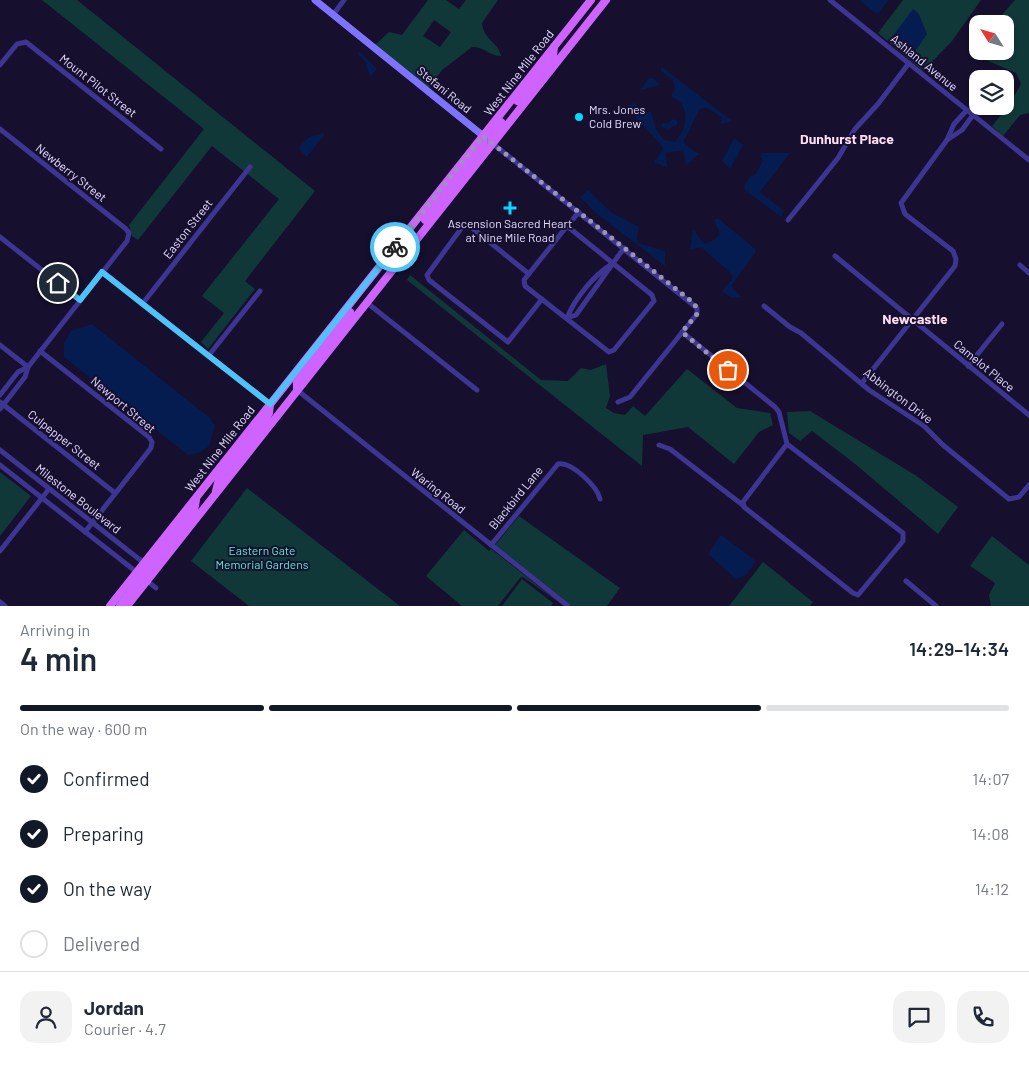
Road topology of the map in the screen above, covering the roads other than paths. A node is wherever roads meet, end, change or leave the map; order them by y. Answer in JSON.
{"nodes":[{"id":1,"x":315,"y":0,"type":"edge"},
{"id":2,"x":344,"y":0,"type":"edge"},
{"id":3,"x":591,"y":0,"type":"edge"},
{"id":4,"x":606,"y":0,"type":"edge"},
{"id":5,"x":830,"y":0,"type":"edge"},
{"id":6,"x":333,"y":15,"type":"junction"},
{"id":7,"x":555,"y":45,"type":"junction"},
{"id":8,"x":909,"y":63,"type":"junction"},
{"id":9,"x":0,"y":66,"type":"edge"},
{"id":10,"x":967,"y":110,"type":"joint"},
{"id":11,"x":973,"y":115,"type":"joint"},
{"id":12,"x":0,"y":130,"type":"edge"},
{"id":13,"x":483,"y":136,"type":"junction"},
{"id":14,"x":947,"y":140,"type":"junction"},
{"id":15,"x":492,"y":143,"type":"junction"},
{"id":16,"x":161,"y":149,"type":"dead end"},
{"id":17,"x":1029,"y":160,"type":"edge"},
{"id":18,"x":250,"y":167,"type":"dead end"},
{"id":19,"x":579,"y":212,"type":"junction"},
{"id":20,"x":788,"y":220,"type":"dead end"},
{"id":21,"x":568,"y":226,"type":"junction"},
{"id":22,"x":422,"y":231,"type":"junction"},
{"id":23,"x":0,"y":237,"type":"edge"},
{"id":24,"x":624,"y":248,"type":"junction"},
{"id":25,"x":834,"y":256,"type":"dead end"},
{"id":26,"x":612,"y":264,"type":"junction"},
{"id":27,"x":1020,"y":265,"type":"dead end"},
{"id":28,"x":102,"y":272,"type":"junction"},
{"id":29,"x":1029,"y":273,"type":"edge"},
{"id":30,"x":529,"y":274,"type":"junction"},
{"id":31,"x":260,"y":291,"type":"dead end"},
{"id":32,"x":542,"y":299,"type":"junction"},
{"id":33,"x":80,"y":300,"type":"junction"},
{"id":34,"x":366,"y":302,"type":"junction"},
{"id":35,"x":142,"y":303,"type":"junction"},
{"id":36,"x":350,"y":303,"type":"junction"},
{"id":37,"x":764,"y":306,"type":"dead end"},
{"id":38,"x":566,"y":318,"type":"junction"},
{"id":39,"x":912,"y":321,"type":"junction"},
{"id":40,"x":1002,"y":324,"type":"dead end"},
{"id":41,"x":682,"y":332,"type":"junction"},
{"id":42,"x":0,"y":345,"type":"edge"},
{"id":43,"x":40,"y":351,"type":"junction"},
{"id":44,"x":209,"y":355,"type":"junction"},
{"id":45,"x":968,"y":366,"type":"junction"},
{"id":46,"x":28,"y":367,"type":"junction"},
{"id":47,"x":862,"y":383,"type":"junction"},
{"id":48,"x":297,"y":390,"type":"junction"},
{"id":49,"x":477,"y":390,"type":"dead end"},
{"id":50,"x":0,"y":396,"type":"edge"},
{"id":51,"x":618,"y":402,"type":"dead end"},
{"id":52,"x":270,"y":404,"type":"junction"},
{"id":53,"x":1,"y":405,"type":"edge"},
{"id":54,"x":1028,"y":412,"type":"edge"},
{"id":55,"x":660,"y":445,"type":"dead end"},
{"id":56,"x":790,"y":446,"type":"junction"},
{"id":57,"x":0,"y":450,"type":"edge"},
{"id":58,"x":0,"y":465,"type":"edge"},
{"id":59,"x":1029,"y":485,"type":"edge"},
{"id":60,"x":49,"y":489,"type":"junction"},
{"id":61,"x":115,"y":493,"type":"junction"},
{"id":62,"x":215,"y":495,"type":"junction"},
{"id":63,"x":42,"y":498,"type":"junction"},
{"id":64,"x":196,"y":498,"type":"junction"},
{"id":65,"x":600,"y":499,"type":"dead end"},
{"id":66,"x":744,"y":507,"type":"junction"},
{"id":67,"x":93,"y":523,"type":"junction"},
{"id":68,"x":86,"y":532,"type":"junction"},
{"id":69,"x":491,"y":545,"type":"junction"},
{"id":70,"x":0,"y":551,"type":"edge"},
{"id":71,"x":144,"y":563,"type":"junction"},
{"id":72,"x":142,"y":577,"type":"junction"},
{"id":73,"x":906,"y":581,"type":"dead end"},
{"id":74,"x":156,"y":588,"type":"dead end"},
{"id":75,"x":0,"y":602,"type":"edge"},
{"id":76,"x":5,"y":606,"type":"edge"},
{"id":77,"x":110,"y":606,"type":"edge"},
{"id":78,"x":120,"y":606,"type":"edge"},
{"id":79,"x":127,"y":606,"type":"edge"},
{"id":80,"x":568,"y":606,"type":"edge"},
{"id":81,"x":936,"y":606,"type":"edge"}],
"edges":[{"from":1,"to":6,"type":"street","name":"Stefani Road"},
{"from":2,"to":6,"type":"street"},
{"from":3,"to":7,"type":"main road","name":"West Nine Mile Road"},
{"from":4,"to":15,"type":"main road","name":"West Nine Mile Road"},
{"from":5,"to":8,"type":"street","name":"Ashland Avenue"},
{"from":6,"to":13,"type":"street","name":"Stefani Road"},
{"from":7,"to":13,"type":"main road","name":"West Nine Mile Road"},
{"from":7,"to":15,"type":"main road"},
{"from":8,"to":10,"type":"street","name":"Ashland Avenue"},
{"from":8,"to":20,"type":"street"},
{"from":9,"to":16,"type":"street","name":"Mount Pilot Street"},
{"from":10,"to":14,"type":"street"},
{"from":11,"to":14,"type":"street"},
{"from":11,"to":17,"type":"street","name":"Ashland Avenue"},
{"from":12,"to":28,"type":"street","name":"Newberry Street"},
{"from":13,"to":15,"type":"street","name":"Stefani Road"},
{"from":13,"to":22,"type":"main road"},
{"from":13,"to":36,"type":"main road","name":"West Nine Mile Road"},
{"from":14,"to":39,"type":"street"},
{"from":15,"to":19,"type":"street","name":"Stefani Road"},
{"from":15,"to":22,"type":"main road","name":"West Nine Mile Road"},
{"from":18,"to":35,"type":"street","name":"Easton Street"},
{"from":19,"to":21,"type":"street"},
{"from":19,"to":24,"type":"street","name":"Stefani Road"},
{"from":21,"to":26,"type":"street"},
{"from":21,"to":30,"type":"street"},
{"from":22,"to":34,"type":"main road","name":"West Nine Mile Road"},
{"from":23,"to":33,"type":"street"},
{"from":24,"to":26,"type":"street"},
{"from":24,"to":41,"type":"street","name":"Stefani Road"},
{"from":25,"to":39,"type":"street","name":"Camelot Place"},
{"from":26,"to":38,"type":"street"},
{"from":26,"to":38,"type":"street"},
{"from":27,"to":29,"type":"street"},
{"from":28,"to":33,"type":"street"},
{"from":28,"to":35,"type":"street"},
{"from":30,"to":32,"type":"street"},
{"from":30,"to":32,"type":"street"},
{"from":31,"to":44,"type":"street"},
{"from":32,"to":38,"type":"street"},
{"from":33,"to":43,"type":"street"},
{"from":34,"to":48,"type":"main road","name":"West Nine Mile Road"},
{"from":34,"to":49,"type":"street"},
{"from":35,"to":44,"type":"street"},
{"from":36,"to":48,"type":"main road"},
{"from":36,"to":52,"type":"main road","name":"West Nine Mile Road"},
{"from":37,"to":47,"type":"street","name":"Abbington Drive"},
{"from":39,"to":45,"type":"street","name":"Camelot Place"},
{"from":39,"to":47,"type":"street"},
{"from":40,"to":45,"type":"street"},
{"from":41,"to":51,"type":"street"},
{"from":41,"to":56,"type":"street"},
{"from":42,"to":46,"type":"street"},
{"from":43,"to":46,"type":"street"},
{"from":43,"to":61,"type":"street","name":"Newport Street"},
{"from":44,"to":52,"type":"street"},
{"from":45,"to":54,"type":"street","name":"Camelot Place"},
{"from":46,"to":50,"type":"street"},
{"from":46,"to":53,"type":"street"},
{"from":47,"to":59,"type":"street","name":"Abbington Drive"},
{"from":48,"to":62,"type":"main road","name":"West Nine Mile Road"},
{"from":48,"to":69,"type":"street","name":"Waring Road"},
{"from":52,"to":62,"type":"main road"},
{"from":52,"to":64,"type":"main road","name":"West Nine Mile Road"},
{"from":53,"to":61,"type":"street","name":"Culpepper Street"},
{"from":55,"to":66,"type":"street"},
{"from":56,"to":66,"type":"street"},
{"from":56,"to":66,"type":"street"},
{"from":57,"to":60,"type":"street","name":"Milestone Boulevard"},
{"from":58,"to":63,"type":"street","name":"Milestone Boulevard"},
{"from":60,"to":63,"type":"street"},
{"from":60,"to":67,"type":"street","name":"Milestone Boulevard"},
{"from":61,"to":67,"type":"street","name":"Newport Street"},
{"from":62,"to":72,"type":"main road","name":"West Nine Mile Road"},
{"from":63,"to":68,"type":"street","name":"Milestone Boulevard"},
{"from":63,"to":70,"type":"street"},
{"from":64,"to":71,"type":"main road","name":"West Nine Mile Road"},
{"from":64,"to":72,"type":"main road"},
{"from":65,"to":69,"type":"street","name":"Blackbird Lane"},
{"from":67,"to":68,"type":"street","name":"Newport Street"},
{"from":67,"to":71,"type":"street","name":"Milestone Boulevard"},
{"from":68,"to":72,"type":"street","name":"Milestone Boulevard"},
{"from":69,"to":80,"type":"street","name":"Waring Road"},
{"from":71,"to":72,"type":"main road"},
{"from":72,"to":74,"type":"street","name":"Milestone Boulevard"},
{"from":72,"to":77,"type":"main road","name":"West Nine Mile Road"},
{"from":72,"to":78,"type":"main road"},
{"from":72,"to":79,"type":"main road","name":"West Nine Mile Road"},
{"from":73,"to":81,"type":"street"},
{"from":75,"to":76,"type":"street"}]}
